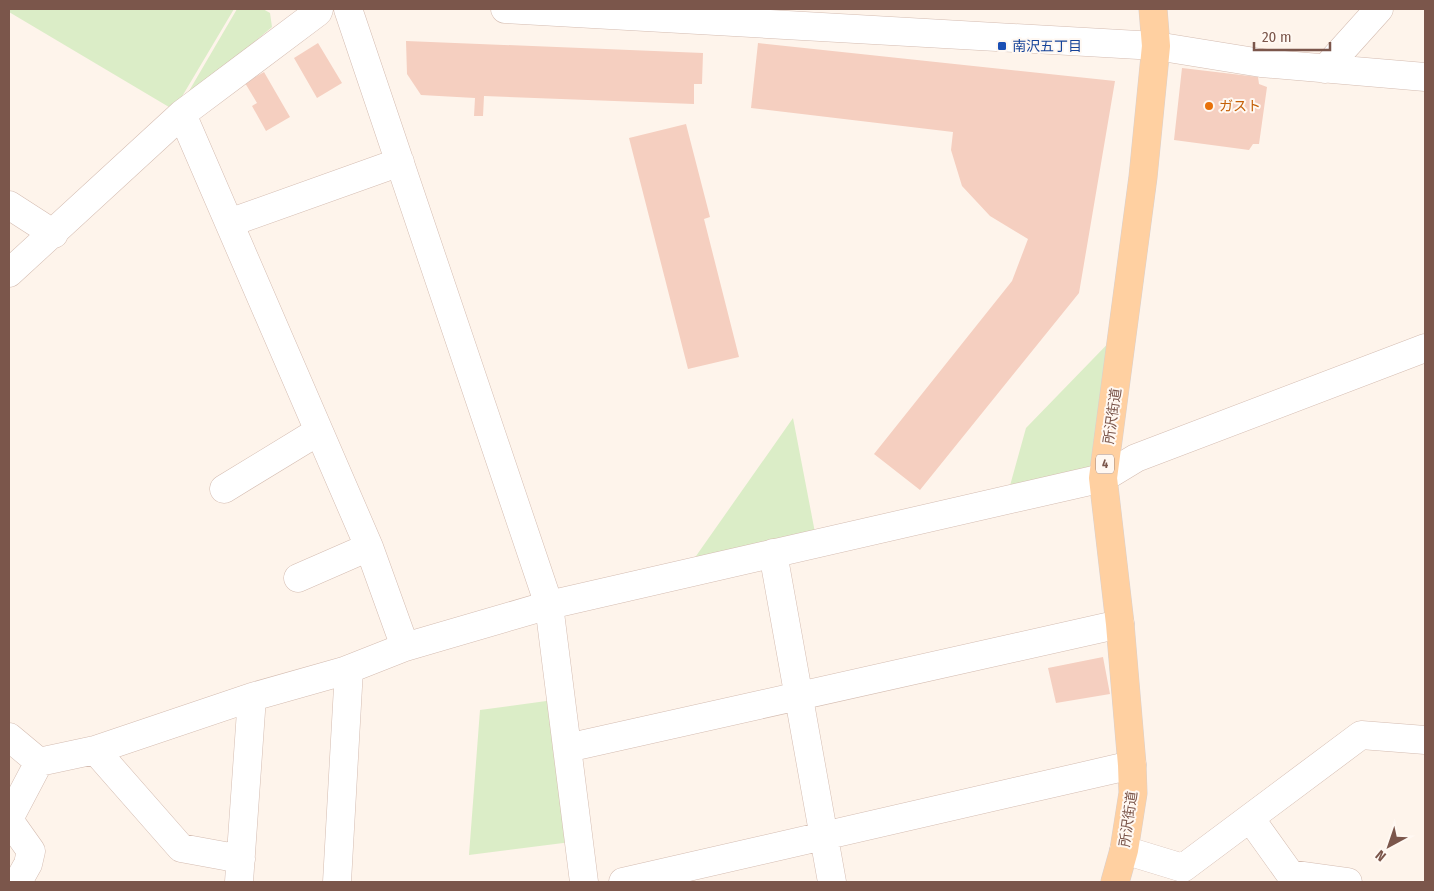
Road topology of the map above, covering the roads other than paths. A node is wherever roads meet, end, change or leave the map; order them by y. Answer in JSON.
{"nodes":[{"id":1,"x":319,"y":9,"type":"edge"},
{"id":2,"x":348,"y":9,"type":"edge"},
{"id":3,"x":505,"y":9,"type":"edge"},
{"id":4,"x":1152,"y":9,"type":"edge"},
{"id":5,"x":1380,"y":9,"type":"edge"},
{"id":6,"x":659,"y":14,"type":"edge"},
{"id":7,"x":747,"y":15,"type":"edge"},
{"id":8,"x":895,"y":19,"type":"edge"},
{"id":9,"x":1156,"y":46,"type":"junction"},
{"id":10,"x":1325,"y":69,"type":"junction"},
{"id":11,"x":1425,"y":77,"type":"edge"},
{"id":12,"x":182,"y":114,"type":"junction"},
{"id":13,"x":400,"y":162,"type":"junction"},
{"id":14,"x":9,"y":205,"type":"edge"},
{"id":15,"x":229,"y":223,"type":"junction"},
{"id":16,"x":54,"y":234,"type":"junction"},
{"id":17,"x":9,"y":273,"type":"edge"},
{"id":18,"x":1425,"y":348,"type":"edge"},
{"id":19,"x":319,"y":431,"type":"junction"},
{"id":20,"x":1103,"y":478,"type":"junction"},
{"id":21,"x":224,"y":489,"type":"dead end"},
{"id":22,"x":369,"y":547,"type":"junction"},
{"id":23,"x":773,"y":553,"type":"junction"},
{"id":24,"x":298,"y":578,"type":"dead end"},
{"id":25,"x":549,"y":605,"type":"junction"},
{"id":26,"x":1120,"y":624,"type":"junction"},
{"id":27,"x":405,"y":647,"type":"junction"},
{"id":28,"x":349,"y":669,"type":"junction"},
{"id":29,"x":252,"y":697,"type":"junction"},
{"id":30,"x":799,"y":698,"type":"junction"},
{"id":31,"x":9,"y":737,"type":"edge"},
{"id":32,"x":1425,"y":740,"type":"edge"},
{"id":33,"x":567,"y":748,"type":"junction"},
{"id":34,"x":94,"y":750,"type":"junction"},
{"id":35,"x":39,"y":762,"type":"junction"},
{"id":36,"x":1132,"y":765,"type":"junction"},
{"id":37,"x":1250,"y":818,"type":"junction"},
{"id":38,"x":9,"y":819,"type":"edge"},
{"id":39,"x":823,"y":834,"type":"junction"},
{"id":40,"x":1124,"y":850,"type":"junction"},
{"id":41,"x":240,"y":871,"type":"edge"},
{"id":42,"x":1187,"y":875,"type":"edge"},
{"id":43,"x":18,"y":882,"type":"edge"},
{"id":44,"x":337,"y":882,"type":"edge"},
{"id":45,"x":584,"y":882,"type":"edge"},
{"id":46,"x":623,"y":882,"type":"edge"},
{"id":47,"x":832,"y":882,"type":"edge"},
{"id":48,"x":1115,"y":882,"type":"edge"},
{"id":49,"x":1348,"y":882,"type":"edge"}],
"edges":[{"from":1,"to":12,"type":"street"},
{"from":2,"to":13,"type":"street"},
{"from":3,"to":6,"type":"street"},
{"from":4,"to":9,"type":"main road","name":"所沢街道","number":"4"},
{"from":5,"to":10,"type":"street"},
{"from":6,"to":7,"type":"street"},
{"from":7,"to":8,"type":"street"},
{"from":8,"to":9,"type":"street"},
{"from":9,"to":10,"type":"street"},
{"from":9,"to":20,"type":"main road","name":"所沢街道","number":"4"},
{"from":10,"to":11,"type":"street"},
{"from":12,"to":15,"type":"street"},
{"from":12,"to":16,"type":"street"},
{"from":13,"to":15,"type":"street"},
{"from":13,"to":25,"type":"street"},
{"from":14,"to":16,"type":"street"},
{"from":15,"to":19,"type":"street"},
{"from":16,"to":17,"type":"street"},
{"from":18,"to":20,"type":"street"},
{"from":19,"to":21,"type":"street"},
{"from":19,"to":22,"type":"street"},
{"from":20,"to":23,"type":"street"},
{"from":20,"to":26,"type":"main road","name":"所沢街道","number":"4"},
{"from":22,"to":24,"type":"street"},
{"from":22,"to":27,"type":"street"},
{"from":23,"to":25,"type":"street"},
{"from":23,"to":30,"type":"street"},
{"from":25,"to":27,"type":"street"},
{"from":25,"to":33,"type":"street"},
{"from":26,"to":30,"type":"street"},
{"from":26,"to":36,"type":"main road","name":"所沢街道","number":"4"},
{"from":27,"to":28,"type":"street"},
{"from":28,"to":29,"type":"street"},
{"from":28,"to":44,"type":"street"},
{"from":29,"to":34,"type":"street"},
{"from":29,"to":41,"type":"street"},
{"from":30,"to":33,"type":"street"},
{"from":30,"to":39,"type":"street"},
{"from":31,"to":35,"type":"street"},
{"from":32,"to":37,"type":"street"},
{"from":33,"to":45,"type":"street"},
{"from":34,"to":35,"type":"street"},
{"from":34,"to":41,"type":"street"},
{"from":35,"to":38,"type":"street"},
{"from":36,"to":39,"type":"street"},
{"from":36,"to":40,"type":"main road","name":"所沢街道","number":"4"},
{"from":37,"to":42,"type":"street"},
{"from":37,"to":49,"type":"street"},
{"from":38,"to":43,"type":"street"},
{"from":39,"to":46,"type":"street"},
{"from":39,"to":47,"type":"street"},
{"from":40,"to":42,"type":"street"},
{"from":40,"to":48,"type":"main road","name":"所沢街道","number":"4"}]}
